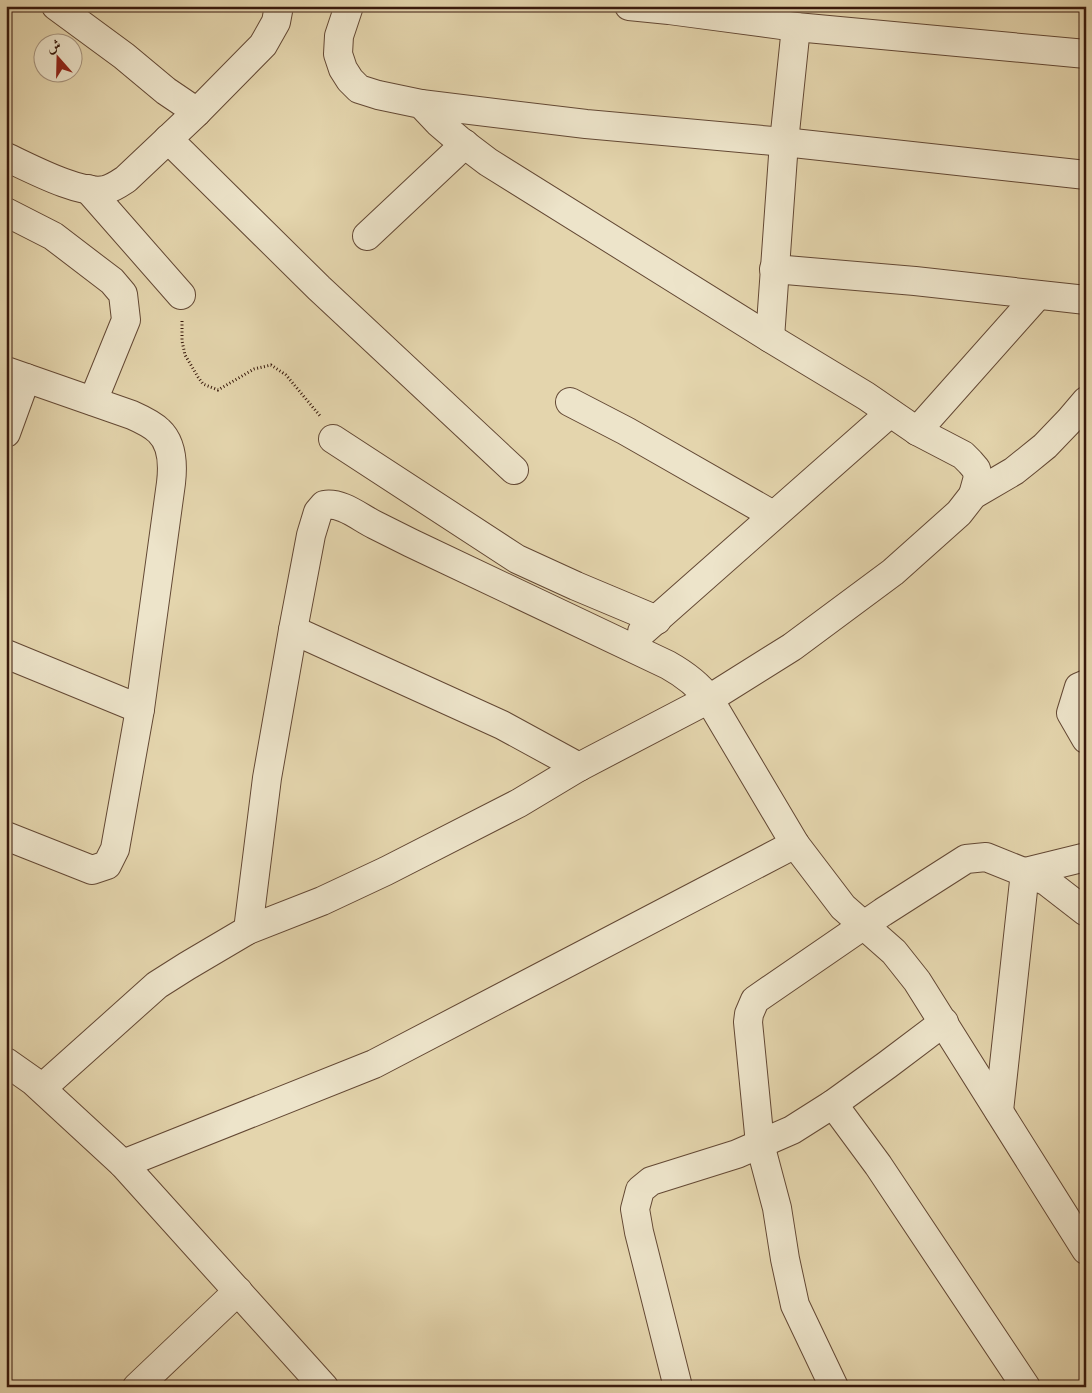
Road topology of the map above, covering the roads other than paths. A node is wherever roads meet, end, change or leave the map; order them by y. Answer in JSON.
{"nodes":[{"id":1,"x":56,"y":6,"type":"edge"},
{"id":2,"x":279,"y":6,"type":"edge"},
{"id":3,"x":349,"y":6,"type":"edge"},
{"id":4,"x":629,"y":6,"type":"edge"},
{"id":5,"x":710,"y":11,"type":"edge"},
{"id":6,"x":796,"y":27,"type":"junction"},
{"id":7,"x":1086,"y":54,"type":"edge"},
{"id":8,"x":420,"y":104,"type":"junction"},
{"id":9,"x":197,"y":112,"type":"junction"},
{"id":10,"x":168,"y":139,"type":"junction"},
{"id":11,"x":784,"y":142,"type":"junction"},
{"id":12,"x":465,"y":144,"type":"junction"},
{"id":13,"x":6,"y":157,"type":"edge"},
{"id":14,"x":1086,"y":175,"type":"edge"},
{"id":15,"x":88,"y":189,"type":"junction"},
{"id":16,"x":6,"y":212,"type":"edge"},
{"id":17,"x":367,"y":236,"type":"dead end"},
{"id":18,"x":774,"y":268,"type":"junction"},
{"id":19,"x":180,"y":295,"type":"road end"},
{"id":20,"x":1038,"y":295,"type":"junction"},
{"id":21,"x":1086,"y":300,"type":"edge"},
{"id":22,"x":770,"y":338,"type":"junction"},
{"id":23,"x":16,"y":374,"type":"edge"},
{"id":24,"x":93,"y":401,"type":"junction"},
{"id":25,"x":1086,"y":401,"type":"edge"},
{"id":26,"x":570,"y":402,"type":"dead end"},
{"id":27,"x":890,"y":412,"type":"junction"},
{"id":28,"x":917,"y":431,"type":"junction"},
{"id":29,"x":6,"y":432,"type":"edge"},
{"id":30,"x":333,"y":439,"type":"road end"},
{"id":31,"x":514,"y":470,"type":"dead end"},
{"id":32,"x":974,"y":496,"type":"junction"},
{"id":33,"x":773,"y":515,"type":"junction"},
{"id":34,"x":657,"y":620,"type":"junction"},
{"id":35,"x":293,"y":630,"type":"junction"},
{"id":36,"x":625,"y":645,"type":"junction"},
{"id":37,"x":6,"y":654,"type":"edge"},
{"id":38,"x":1086,"y":684,"type":"edge"},
{"id":39,"x":709,"y":700,"type":"junction"},
{"id":40,"x":140,"y":709,"type":"junction"},
{"id":41,"x":1086,"y":739,"type":"edge"},
{"id":42,"x":579,"y":767,"type":"junction"},
{"id":43,"x":6,"y":836,"type":"edge"},
{"id":44,"x":795,"y":844,"type":"junction"},
{"id":45,"x":1086,"y":856,"type":"edge"},
{"id":46,"x":1025,"y":872,"type":"junction"},
{"id":47,"x":1086,"y":912,"type":"edge"},
{"id":48,"x":865,"y":925,"type":"junction"},
{"id":49,"x":248,"y":930,"type":"junction"},
{"id":50,"x":944,"y":1022,"type":"junction"},
{"id":51,"x":6,"y":1062,"type":"edge"},
{"id":52,"x":42,"y":1088,"type":"junction"},
{"id":53,"x":833,"y":1104,"type":"junction"},
{"id":54,"x":999,"y":1111,"type":"junction"},
{"id":55,"x":760,"y":1144,"type":"junction"},
{"id":56,"x":123,"y":1164,"type":"junction"},
{"id":57,"x":1086,"y":1250,"type":"edge"},
{"id":58,"x":238,"y":1291,"type":"junction"},
{"id":59,"x":137,"y":1387,"type":"edge"},
{"id":60,"x":324,"y":1387,"type":"edge"},
{"id":61,"x":678,"y":1387,"type":"edge"},
{"id":62,"x":834,"y":1387,"type":"edge"},
{"id":63,"x":1026,"y":1387,"type":"edge"}],
"edges":[{"from":1,"to":9,"type":"street"},
{"from":2,"to":9,"type":"street"},
{"from":3,"to":8,"type":"street"},
{"from":4,"to":5,"type":"street"},
{"from":5,"to":6,"type":"street"},
{"from":6,"to":7,"type":"street"},
{"from":6,"to":11,"type":"street"},
{"from":8,"to":11,"type":"street"},
{"from":8,"to":12,"type":"street"},
{"from":9,"to":10,"type":"street"},
{"from":10,"to":15,"type":"street"},
{"from":10,"to":31,"type":"street"},
{"from":11,"to":14,"type":"street"},
{"from":11,"to":18,"type":"street"},
{"from":12,"to":17,"type":"street"},
{"from":12,"to":22,"type":"street"},
{"from":13,"to":15,"type":"street"},
{"from":15,"to":19,"type":"street"},
{"from":16,"to":24,"type":"street"},
{"from":18,"to":20,"type":"street"},
{"from":18,"to":22,"type":"street"},
{"from":20,"to":21,"type":"street"},
{"from":20,"to":28,"type":"street"},
{"from":22,"to":27,"type":"street"},
{"from":23,"to":24,"type":"street"},
{"from":23,"to":29,"type":"street"},
{"from":24,"to":40,"type":"street"},
{"from":25,"to":32,"type":"street"},
{"from":26,"to":33,"type":"street"},
{"from":27,"to":28,"type":"street"},
{"from":27,"to":33,"type":"street"},
{"from":28,"to":32,"type":"street"},
{"from":30,"to":34,"type":"street"},
{"from":32,"to":39,"type":"street"},
{"from":33,"to":34,"type":"street"},
{"from":34,"to":36,"type":"street"},
{"from":35,"to":36,"type":"street"},
{"from":35,"to":42,"type":"street"},
{"from":35,"to":49,"type":"street"},
{"from":36,"to":39,"type":"street"},
{"from":37,"to":40,"type":"street"},
{"from":38,"to":41,"type":"street"},
{"from":39,"to":42,"type":"street"},
{"from":39,"to":44,"type":"street"},
{"from":40,"to":43,"type":"street"},
{"from":42,"to":49,"type":"street"},
{"from":44,"to":48,"type":"street"},
{"from":44,"to":56,"type":"street"},
{"from":45,"to":46,"type":"street"},
{"from":46,"to":47,"type":"street"},
{"from":46,"to":48,"type":"street"},
{"from":46,"to":54,"type":"street"},
{"from":48,"to":50,"type":"street"},
{"from":48,"to":55,"type":"street"},
{"from":49,"to":52,"type":"street"},
{"from":50,"to":53,"type":"street"},
{"from":50,"to":54,"type":"street"},
{"from":51,"to":52,"type":"street"},
{"from":52,"to":56,"type":"street"},
{"from":53,"to":55,"type":"street"},
{"from":53,"to":63,"type":"street"},
{"from":54,"to":57,"type":"street"},
{"from":55,"to":61,"type":"street"},
{"from":55,"to":62,"type":"street"},
{"from":56,"to":58,"type":"street"},
{"from":58,"to":59,"type":"street"},
{"from":58,"to":60,"type":"street"}]}
